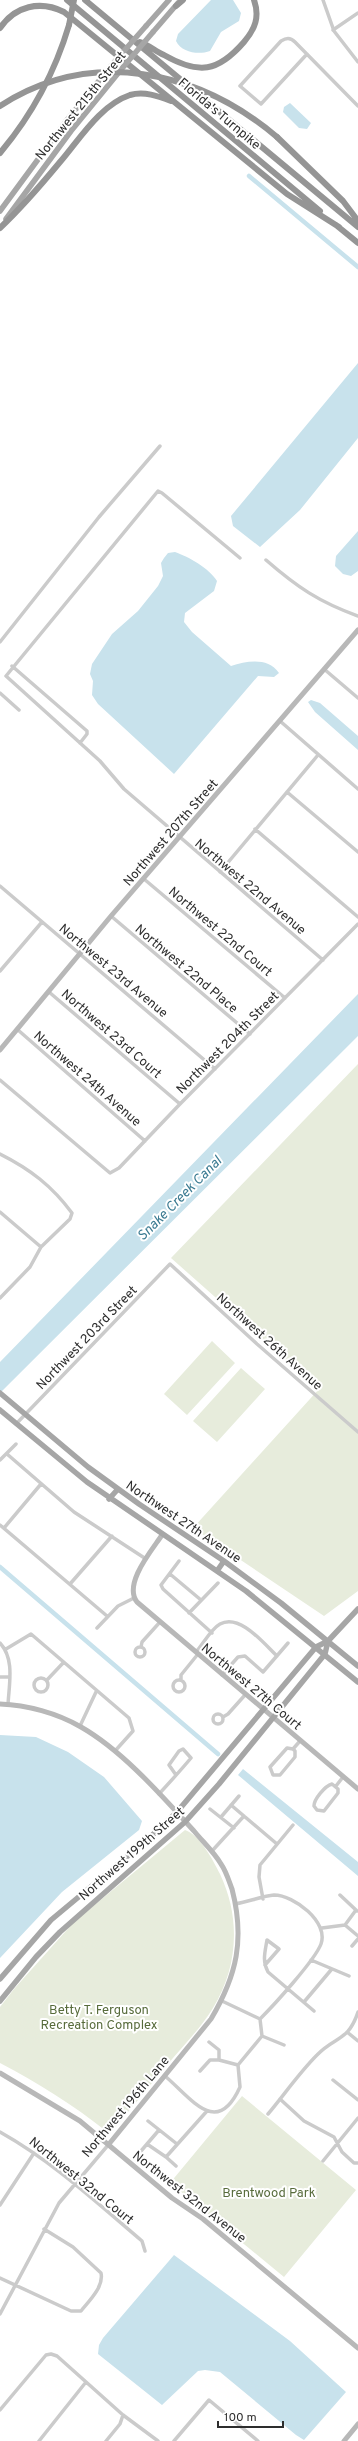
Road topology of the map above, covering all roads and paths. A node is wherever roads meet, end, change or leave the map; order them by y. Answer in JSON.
{"nodes":[{"id":1,"x":67,"y":0,"type":"edge"},
{"id":2,"x":74,"y":0,"type":"edge"},
{"id":3,"x":85,"y":0,"type":"edge"},
{"id":4,"x":169,"y":0,"type":"edge"},
{"id":5,"x":182,"y":0,"type":"edge"},
{"id":6,"x":254,"y":0,"type":"edge"},
{"id":7,"x":323,"y":0,"type":"edge"},
{"id":8,"x":176,"y":6,"type":"joint"},
{"id":9,"x":358,"y":12,"type":"edge"},
{"id":10,"x":0,"y":28,"type":"edge"},
{"id":11,"x":333,"y":30,"type":"junction"},
{"id":12,"x":132,"y":40,"type":"junction"},
{"id":13,"x":307,"y":54,"type":"junction"},
{"id":14,"x":358,"y":62,"type":"edge"},
{"id":15,"x":177,"y":104,"type":"junction"},
{"id":16,"x":0,"y":106,"type":"edge"},
{"id":17,"x":358,"y":106,"type":"edge"},
{"id":18,"x":0,"y":153,"type":"edge"},
{"id":19,"x":0,"y":211,"type":"edge"},
{"id":20,"x":358,"y":221,"type":"edge"},
{"id":21,"x":0,"y":227,"type":"edge"},
{"id":22,"x":339,"y":227,"type":"junction"},
{"id":23,"x":358,"y":227,"type":"edge"},
{"id":24,"x":358,"y":243,"type":"edge"},
{"id":25,"x":160,"y":446,"type":"dead end"},
{"id":26,"x":240,"y":558,"type":"dead end"},
{"id":27,"x":266,"y":560,"type":"dead end"},
{"id":28,"x":358,"y":616,"type":"edge"},
{"id":29,"x":358,"y":630,"type":"edge"},
{"id":30,"x":0,"y":642,"type":"edge"},
{"id":31,"x":12,"y":666,"type":"junction"},
{"id":32,"x":324,"y":670,"type":"junction"},
{"id":33,"x":0,"y":693,"type":"edge"},
{"id":34,"x":358,"y":698,"type":"edge"},
{"id":35,"x":19,"y":710,"type":"dead end"},
{"id":36,"x":280,"y":720,"type":"junction"},
{"id":37,"x":80,"y":743,"type":"junction"},
{"id":38,"x":318,"y":755,"type":"junction"},
{"id":39,"x":358,"y":789,"type":"edge"},
{"id":40,"x":287,"y":792,"type":"junction"},
{"id":41,"x":255,"y":830,"type":"junction"},
{"id":42,"x":179,"y":838,"type":"junction"},
{"id":43,"x":358,"y":852,"type":"edge"},
{"id":44,"x":220,"y":872,"type":"junction"},
{"id":45,"x":144,"y":879,"type":"junction"},
{"id":46,"x":0,"y":886,"type":"edge"},
{"id":47,"x":111,"y":916,"type":"junction"},
{"id":48,"x":358,"y":917,"type":"edge"},
{"id":49,"x":42,"y":922,"type":"junction"},
{"id":50,"x":358,"y":924,"type":"edge"},
{"id":51,"x":80,"y":954,"type":"junction"},
{"id":52,"x":323,"y":960,"type":"junction"},
{"id":53,"x":0,"y":971,"type":"edge"},
{"id":54,"x":49,"y":992,"type":"junction"},
{"id":55,"x":285,"y":998,"type":"junction"},
{"id":56,"x":18,"y":1030,"type":"junction"},
{"id":57,"x":250,"y":1034,"type":"junction"},
{"id":58,"x":0,"y":1050,"type":"edge"},
{"id":59,"x":215,"y":1069,"type":"junction"},
{"id":60,"x":0,"y":1080,"type":"edge"},
{"id":61,"x":180,"y":1104,"type":"junction"},
{"id":62,"x":145,"y":1141,"type":"junction"},
{"id":63,"x":0,"y":1154,"type":"edge"},
{"id":64,"x":0,"y":1212,"type":"edge"},
{"id":65,"x":41,"y":1247,"type":"junction"},
{"id":66,"x":170,"y":1264,"type":"joint"},
{"id":67,"x":0,"y":1298,"type":"edge"},
{"id":68,"x":2,"y":1395,"type":"edge"},
{"id":69,"x":0,"y":1410,"type":"edge"},
{"id":70,"x":25,"y":1415,"type":"junction"},
{"id":71,"x":16,"y":1424,"type":"junction"},
{"id":72,"x":358,"y":1432,"type":"edge"},
{"id":73,"x":16,"y":1444,"type":"dead end"},
{"id":74,"x":7,"y":1454,"type":"junction"},
{"id":75,"x":0,"y":1460,"type":"edge"},
{"id":76,"x":41,"y":1484,"type":"junction"},
{"id":77,"x":118,"y":1489,"type":"junction"},
{"id":78,"x":110,"y":1499,"type":"junction"},
{"id":79,"x":0,"y":1525,"type":"edge"},
{"id":80,"x":4,"y":1528,"type":"junction"},
{"id":81,"x":162,"y":1535,"type":"junction"},
{"id":82,"x":112,"y":1536,"type":"junction"},
{"id":83,"x":146,"y":1559,"type":"junction"},
{"id":84,"x":179,"y":1561,"type":"dead end"},
{"id":85,"x":224,"y":1561,"type":"junction"},
{"id":86,"x":217,"y":1571,"type":"junction"},
{"id":87,"x":170,"y":1574,"type":"junction"},
{"id":88,"x":218,"y":1583,"type":"dead end"},
{"id":89,"x":70,"y":1584,"type":"junction"},
{"id":90,"x":134,"y":1598,"type":"junction"},
{"id":91,"x":201,"y":1600,"type":"junction"},
{"id":92,"x":358,"y":1609,"type":"edge"},
{"id":93,"x":189,"y":1613,"type":"junction"},
{"id":94,"x":107,"y":1616,"type":"junction"},
{"id":95,"x":160,"y":1622,"type":"junction"},
{"id":96,"x":97,"y":1628,"type":"dead end"},
{"id":97,"x":212,"y":1633,"type":"junction"},
{"id":98,"x":328,"y":1641,"type":"junction"},
{"id":99,"x":0,"y":1643,"type":"edge"},
{"id":100,"x":288,"y":1643,"type":"dead end"},
{"id":101,"x":141,"y":1647,"type":"dead end"},
{"id":102,"x":316,"y":1647,"type":"junction"},
{"id":103,"x":6,"y":1649,"type":"junction"},
{"id":104,"x":197,"y":1653,"type":"junction"},
{"id":105,"x":325,"y":1654,"type":"junction"},
{"id":106,"x":277,"y":1656,"type":"junction"},
{"id":107,"x":63,"y":1663,"type":"junction"},
{"id":108,"x":358,"y":1666,"type":"edge"},
{"id":109,"x":222,"y":1675,"type":"junction"},
{"id":110,"x":0,"y":1677,"type":"edge"},
{"id":111,"x":9,"y":1677,"type":"junction"},
{"id":112,"x":47,"y":1680,"type":"junction"},
{"id":113,"x":181,"y":1680,"type":"dead end"},
{"id":114,"x":358,"y":1682,"type":"edge"},
{"id":115,"x":96,"y":1692,"type":"junction"},
{"id":116,"x":245,"y":1694,"type":"junction"},
{"id":117,"x":0,"y":1704,"type":"edge"},
{"id":118,"x":8,"y":1705,"type":"junction"},
{"id":119,"x":263,"y":1710,"type":"junction"},
{"id":120,"x":222,"y":1717,"type":"dead end"},
{"id":121,"x":273,"y":1719,"type":"junction"},
{"id":122,"x":80,"y":1726,"type":"junction"},
{"id":123,"x":300,"y":1741,"type":"junction"},
{"id":124,"x":293,"y":1749,"type":"junction"},
{"id":125,"x":115,"y":1751,"type":"junction"},
{"id":126,"x":176,"y":1775,"type":"junction"},
{"id":127,"x":343,"y":1777,"type":"junction"},
{"id":128,"x":336,"y":1786,"type":"junction"},
{"id":129,"x":358,"y":1789,"type":"edge"},
{"id":130,"x":159,"y":1794,"type":"junction"},
{"id":131,"x":239,"y":1796,"type":"dead end"},
{"id":132,"x":231,"y":1805,"type":"junction"},
{"id":133,"x":210,"y":1809,"type":"dead end"},
{"id":134,"x":177,"y":1812,"type":"junction"},
{"id":135,"x":244,"y":1816,"type":"junction"},
{"id":136,"x":221,"y":1817,"type":"junction"},
{"id":137,"x":186,"y":1822,"type":"junction"},
{"id":138,"x":293,"y":1825,"type":"dead end"},
{"id":139,"x":234,"y":1828,"type":"junction"},
{"id":140,"x":277,"y":1844,"type":"junction"},
{"id":141,"x":212,"y":1851,"type":"junction"},
{"id":142,"x":340,"y":1896,"type":"dead end"},
{"id":143,"x":263,"y":1898,"type":"junction"},
{"id":144,"x":235,"y":1904,"type":"junction"},
{"id":145,"x":357,"y":1911,"type":"edge"},
{"id":146,"x":345,"y":1925,"type":"junction"},
{"id":147,"x":322,"y":1928,"type":"junction"},
{"id":148,"x":358,"y":1936,"type":"edge"},
{"id":149,"x":358,"y":1939,"type":"edge"},
{"id":150,"x":352,"y":1946,"type":"dead end"},
{"id":151,"x":311,"y":1960,"type":"junction"},
{"id":152,"x":265,"y":1965,"type":"junction"},
{"id":153,"x":331,"y":1970,"type":"junction"},
{"id":154,"x":349,"y":1976,"type":"dead end"},
{"id":155,"x":0,"y":1979,"type":"edge"},
{"id":156,"x":287,"y":1988,"type":"junction"},
{"id":157,"x":222,"y":2000,"type":"junction"},
{"id":158,"x":0,"y":2001,"type":"edge"},
{"id":159,"x":304,"y":2002,"type":"junction"},
{"id":160,"x":314,"y":2011,"type":"dead end"},
{"id":161,"x":358,"y":2012,"type":"edge"},
{"id":162,"x":260,"y":2019,"type":"junction"},
{"id":163,"x":347,"y":2032,"type":"junction"},
{"id":164,"x":262,"y":2036,"type":"junction"},
{"id":165,"x":358,"y":2041,"type":"edge"},
{"id":166,"x":209,"y":2042,"type":"dead end"},
{"id":167,"x":284,"y":2045,"type":"dead end"},
{"id":168,"x":219,"y":2060,"type":"junction"},
{"id":169,"x":238,"y":2065,"type":"junction"},
{"id":170,"x":200,"y":2071,"type":"dead end"},
{"id":171,"x":0,"y":2073,"type":"edge"},
{"id":172,"x":165,"y":2076,"type":"junction"},
{"id":173,"x":333,"y":2080,"type":"dead end"},
{"id":174,"x":280,"y":2099,"type":"junction"},
{"id":175,"x":358,"y":2100,"type":"edge"},
{"id":176,"x":207,"y":2112,"type":"junction"},
{"id":177,"x":268,"y":2114,"type":"dead end"},
{"id":178,"x":358,"y":2118,"type":"edge"},
{"id":179,"x":148,"y":2121,"type":"dead end"},
{"id":180,"x":159,"y":2130,"type":"junction"},
{"id":181,"x":0,"y":2132,"type":"edge"},
{"id":182,"x":109,"y":2144,"type":"junction"},
{"id":183,"x":147,"y":2144,"type":"junction"},
{"id":184,"x":177,"y":2144,"type":"junction"},
{"id":185,"x":336,"y":2144,"type":"junction"},
{"id":186,"x":141,"y":2151,"type":"dead end"},
{"id":187,"x":34,"y":2153,"type":"junction"},
{"id":188,"x":166,"y":2157,"type":"junction"},
{"id":189,"x":323,"y":2161,"type":"dead end"},
{"id":190,"x":358,"y":2163,"type":"edge"},
{"id":191,"x":176,"y":2166,"type":"dead end"},
{"id":192,"x":74,"y":2183,"type":"junction"},
{"id":193,"x":0,"y":2205,"type":"edge"},
{"id":194,"x":44,"y":2229,"type":"junction"},
{"id":195,"x":145,"y":2251,"type":"dead end"},
{"id":196,"x":0,"y":2278,"type":"edge"},
{"id":197,"x":16,"y":2286,"type":"junction"},
{"id":198,"x":0,"y":2314,"type":"edge"},
{"id":199,"x":358,"y":2348,"type":"edge"},
{"id":200,"x":86,"y":2382,"type":"junction"},
{"id":201,"x":0,"y":2410,"type":"edge"},
{"id":202,"x":123,"y":2415,"type":"junction"},
{"id":203,"x":358,"y":2424,"type":"edge"},
{"id":204,"x":39,"y":2441,"type":"edge"},
{"id":205,"x":106,"y":2441,"type":"edge"},
{"id":206,"x":158,"y":2441,"type":"edge"},
{"id":207,"x":174,"y":2441,"type":"edge"},
{"id":208,"x":258,"y":2441,"type":"edge"},
{"id":209,"x":344,"y":2441,"type":"edge"}],
"edges":[{"from":1,"to":22,"type":"highway","name":"Florida's Turnpike"},
{"from":2,"to":18,"type":"highway","bridge":true},
{"from":3,"to":12,"type":"highway","name":"Florida's Turnpike"},
{"from":4,"to":19,"type":"main road","name":"Northwest 215th Street","bridge":true},
{"from":5,"to":8,"type":"highway"},
{"from":6,"to":12,"type":"highway"},
{"from":7,"to":11,"type":"street"},
{"from":8,"to":21,"type":"main road","name":"Northwest 215th Street","bridge":true},
{"from":9,"to":11,"type":"street"},
{"from":10,"to":15,"type":"highway"},
{"from":11,"to":14,"type":"street"},
{"from":12,"to":23,"type":"highway","name":"Florida's Turnpike"},
{"from":13,"to":13,"type":"street"},
{"from":13,"to":17,"type":"street"},
{"from":15,"to":21,"type":"highway"},
{"from":15,"to":22,"type":"highway"},
{"from":16,"to":20,"type":"highway","bridge":true},
{"from":22,"to":24,"type":"highway","name":"Florida's Turnpike"},
{"from":25,"to":30,"type":"street"},
{"from":26,"to":31,"type":"street"},
{"from":27,"to":28,"type":"street"},
{"from":29,"to":32,"type":"street","name":"Northwest 207th Street"},
{"from":31,"to":37,"type":"street","name":"Northwest 22nd Avenue"},
{"from":31,"to":37,"type":"street"},
{"from":32,"to":34,"type":"street"},
{"from":32,"to":36,"type":"street","name":"Northwest 207th Street"},
{"from":33,"to":35,"type":"street"},
{"from":36,"to":38,"type":"street"},
{"from":36,"to":42,"type":"street","name":"Northwest 207th Street"},
{"from":37,"to":42,"type":"street","name":"Northwest 22nd Avenue"},
{"from":38,"to":39,"type":"street"},
{"from":38,"to":40,"type":"street"},
{"from":40,"to":41,"type":"street"},
{"from":40,"to":43,"type":"street"},
{"from":41,"to":44,"type":"street"},
{"from":41,"to":48,"type":"street"},
{"from":42,"to":44,"type":"street","name":"Northwest 22nd Avenue"},
{"from":42,"to":45,"type":"street","name":"Northwest 207th Street"},
{"from":44,"to":52,"type":"street","name":"Northwest 22nd Avenue"},
{"from":45,"to":47,"type":"street","name":"Northwest 207th Street"},
{"from":45,"to":55,"type":"street","name":"Northwest 22nd Court"},
{"from":46,"to":49,"type":"street","name":"Northwest 23rd Avenue"},
{"from":47,"to":51,"type":"street","name":"Northwest 207th Street"},
{"from":47,"to":57,"type":"street","name":"Northwest 22nd Place"},
{"from":49,"to":51,"type":"street","name":"Northwest 23rd Avenue"},
{"from":49,"to":53,"type":"street"},
{"from":50,"to":52,"type":"street","name":"Northwest 204th Street"},
{"from":51,"to":54,"type":"street","name":"Northwest 207th Street"},
{"from":51,"to":59,"type":"street","name":"Northwest 23rd Avenue"},
{"from":52,"to":55,"type":"street","name":"Northwest 204th Street"},
{"from":54,"to":56,"type":"street","name":"Northwest 207th Street"},
{"from":54,"to":61,"type":"street","name":"Northwest 23rd Court"},
{"from":55,"to":57,"type":"street","name":"Northwest 204th Street"},
{"from":56,"to":58,"type":"street","name":"Northwest 207th Street"},
{"from":56,"to":62,"type":"street","name":"Northwest 24th Avenue"},
{"from":57,"to":59,"type":"street","name":"Northwest 204th Street"},
{"from":59,"to":61,"type":"street","name":"Northwest 204th Street"},
{"from":60,"to":62,"type":"street","name":"Northwest 204th Street"},
{"from":61,"to":62,"type":"street","name":"Northwest 204th Street"},
{"from":63,"to":65,"type":"street"},
{"from":64,"to":65,"type":"street"},
{"from":65,"to":67,"type":"street"},
{"from":66,"to":70,"type":"street","name":"Northwest 203rd Street"},
{"from":66,"to":72,"type":"street","name":"Northwest 26th Avenue"},
{"from":68,"to":70,"type":"main road","name":"Northwest 27th Avenue"},
{"from":69,"to":71,"type":"main road","name":"Northwest 27th Avenue"},
{"from":70,"to":71,"type":"street","name":"Northwest 203rd Street"},
{"from":70,"to":77,"type":"main road","name":"Northwest 27th Avenue"},
{"from":71,"to":78,"type":"main road","name":"Northwest 27th Avenue"},
{"from":73,"to":74,"type":"street"},
{"from":74,"to":75,"type":"street"},
{"from":74,"to":76,"type":"street"},
{"from":76,"to":80,"type":"street"},
{"from":76,"to":82,"type":"street"},
{"from":77,"to":78,"type":"main road"},
{"from":77,"to":85,"type":"main road","name":"Northwest 27th Avenue"},
{"from":78,"to":81,"type":"main road","name":"Northwest 27th Avenue"},
{"from":79,"to":80,"type":"street"},
{"from":80,"to":89,"type":"street"},
{"from":81,"to":83,"type":"street"},
{"from":81,"to":86,"type":"main road","name":"Northwest 27th Avenue"},
{"from":82,"to":83,"type":"street"},
{"from":82,"to":89,"type":"street"},
{"from":83,"to":90,"type":"street"},
{"from":84,"to":87,"type":"street"},
{"from":85,"to":86,"type":"main road"},
{"from":85,"to":98,"type":"main road","name":"Northwest 27th Avenue"},
{"from":86,"to":102,"type":"main road","name":"Northwest 27th Avenue"},
{"from":87,"to":91,"type":"street"},
{"from":87,"to":93,"type":"street"},
{"from":88,"to":91,"type":"street"},
{"from":89,"to":94,"type":"street"},
{"from":90,"to":94,"type":"street"},
{"from":90,"to":95,"type":"street","name":"Northwest 27th Court"},
{"from":91,"to":93,"type":"street"},
{"from":92,"to":98,"type":"main road","name":"Northwest 199th Street"},
{"from":93,"to":97,"type":"street"},
{"from":94,"to":96,"type":"street"},
{"from":95,"to":101,"type":"street"},
{"from":95,"to":104,"type":"street","name":"Northwest 27th Court"},
{"from":97,"to":104,"type":"street"},
{"from":97,"to":106,"type":"street"},
{"from":98,"to":102,"type":"main road","name":"Northwest 199th Street"},
{"from":98,"to":105,"type":"main road","name":"Northwest 199th Street"},
{"from":98,"to":108,"type":"main road","name":"Northwest 27th Avenue"},
{"from":99,"to":103,"type":"street"},
{"from":100,"to":106,"type":"street"},
{"from":102,"to":105,"type":"main road","name":"Northwest 27th Avenue"},
{"from":102,"to":119,"type":"main road","name":"Northwest 199th Street"},
{"from":103,"to":107,"type":"street"},
{"from":103,"to":111,"type":"street"},
{"from":104,"to":109,"type":"street","name":"Northwest 27th Court"},
{"from":104,"to":113,"type":"street"},
{"from":105,"to":114,"type":"main road","name":"Northwest 27th Avenue"},
{"from":105,"to":121,"type":"main road","name":"Northwest 199th Street"},
{"from":106,"to":109,"type":"street"},
{"from":107,"to":112,"type":"street"},
{"from":107,"to":115,"type":"street"},
{"from":109,"to":116,"type":"street","name":"Northwest 27th Court"},
{"from":110,"to":111,"type":"street"},
{"from":111,"to":118,"type":"street"},
{"from":112,"to":112,"type":"street"},
{"from":115,"to":122,"type":"street"},
{"from":115,"to":125,"type":"street"},
{"from":116,"to":119,"type":"street","name":"Northwest 27th Court"},
{"from":116,"to":120,"type":"street"},
{"from":117,"to":118,"type":"street","name":"Northwest 196th Lane"},
{"from":118,"to":122,"type":"street","name":"Northwest 196th Lane"},
{"from":119,"to":121,"type":"street","name":"Northwest 27th Court"},
{"from":119,"to":134,"type":"main road","name":"Northwest 199th Street"},
{"from":121,"to":123,"type":"street","name":"Northwest 27th Court"},
{"from":121,"to":137,"type":"main road","name":"Northwest 199th Street"},
{"from":122,"to":125,"type":"street","name":"Northwest 196th Lane"},
{"from":123,"to":124,"type":"street"},
{"from":123,"to":127,"type":"street","name":"Northwest 27th Court"},
{"from":124,"to":124,"type":"street"},
{"from":125,"to":130,"type":"street","name":"Northwest 196th Lane"},
{"from":126,"to":126,"type":"street"},
{"from":126,"to":130,"type":"street"},
{"from":127,"to":128,"type":"street"},
{"from":127,"to":129,"type":"street","name":"Northwest 27th Court"},
{"from":128,"to":128,"type":"street"},
{"from":130,"to":134,"type":"street","name":"Northwest 196th Lane"},
{"from":131,"to":132,"type":"street"},
{"from":132,"to":135,"type":"street"},
{"from":132,"to":136,"type":"street"},
{"from":133,"to":136,"type":"street"},
{"from":134,"to":137,"type":"street","name":"Northwest 196th Lane"},
{"from":134,"to":155,"type":"main road","name":"Northwest 199th Street"},
{"from":135,"to":139,"type":"street"},
{"from":135,"to":140,"type":"street"},
{"from":136,"to":139,"type":"street"},
{"from":137,"to":141,"type":"street","name":"Northwest 196th Lane"},
{"from":137,"to":158,"type":"main road","name":"Northwest 199th Street"},
{"from":138,"to":140,"type":"street"},
{"from":139,"to":141,"type":"street"},
{"from":140,"to":143,"type":"street"},
{"from":141,"to":144,"type":"street","name":"Northwest 196th Lane"},
{"from":142,"to":145,"type":"street"},
{"from":143,"to":144,"type":"street"},
{"from":143,"to":147,"type":"street"},
{"from":144,"to":157,"type":"street","name":"Northwest 196th Lane"},
{"from":145,"to":146,"type":"street"},
{"from":146,"to":147,"type":"street"},
{"from":146,"to":148,"type":"street"},
{"from":147,"to":151,"type":"street"},
{"from":149,"to":150,"type":"street"},
{"from":151,"to":153,"type":"street"},
{"from":151,"to":156,"type":"street"},
{"from":152,"to":152,"type":"street"},
{"from":152,"to":156,"type":"street"},
{"from":153,"to":154,"type":"street"},
{"from":153,"to":159,"type":"street"},
{"from":156,"to":159,"type":"street"},
{"from":156,"to":162,"type":"street"},
{"from":157,"to":162,"type":"street"},
{"from":157,"to":172,"type":"street","name":"Northwest 196th Lane"},
{"from":159,"to":160,"type":"street"},
{"from":161,"to":163,"type":"street"},
{"from":162,"to":164,"type":"street"},
{"from":163,"to":165,"type":"street"},
{"from":163,"to":174,"type":"street"},
{"from":164,"to":167,"type":"street"},
{"from":164,"to":169,"type":"street"},
{"from":166,"to":168,"type":"street"},
{"from":168,"to":169,"type":"street"},
{"from":168,"to":170,"type":"street"},
{"from":169,"to":176,"type":"street"},
{"from":171,"to":182,"type":"street","name":"Northwest 32nd Avenue"},
{"from":172,"to":176,"type":"street"},
{"from":172,"to":182,"type":"street","name":"Northwest 196th Lane"},
{"from":173,"to":175,"type":"street"},
{"from":174,"to":177,"type":"street"},
{"from":174,"to":185,"type":"street"},
{"from":176,"to":184,"type":"street"},
{"from":178,"to":185,"type":"street"},
{"from":179,"to":180,"type":"street"},
{"from":180,"to":183,"type":"street"},
{"from":180,"to":184,"type":"street"},
{"from":181,"to":187,"type":"street","name":"Northwest 32nd Court"},
{"from":182,"to":192,"type":"street","name":"Northwest 196th Lane"},
{"from":182,"to":199,"type":"street","name":"Northwest 32nd Avenue"},
{"from":183,"to":186,"type":"street"},
{"from":183,"to":188,"type":"street"},
{"from":184,"to":188,"type":"street"},
{"from":185,"to":189,"type":"street"},
{"from":185,"to":190,"type":"street"},
{"from":187,"to":192,"type":"street","name":"Northwest 32nd Court"},
{"from":187,"to":193,"type":"street"},
{"from":188,"to":191,"type":"street"},
{"from":192,"to":194,"type":"street","name":"Northwest 196th Lane"},
{"from":192,"to":195,"type":"street","name":"Northwest 32nd Court"},
{"from":194,"to":197,"type":"street","name":"Northwest 196th Lane"},
{"from":194,"to":197,"type":"street"},
{"from":196,"to":197,"type":"street"},
{"from":197,"to":198,"type":"street","name":"Northwest 196th Lane"},
{"from":200,"to":201,"type":"street"},
{"from":200,"to":202,"type":"street"},
{"from":200,"to":204,"type":"street"},
{"from":202,"to":205,"type":"street"},
{"from":202,"to":206,"type":"street"},
{"from":203,"to":209,"type":"street"},
{"from":207,"to":208,"type":"street"}]}
